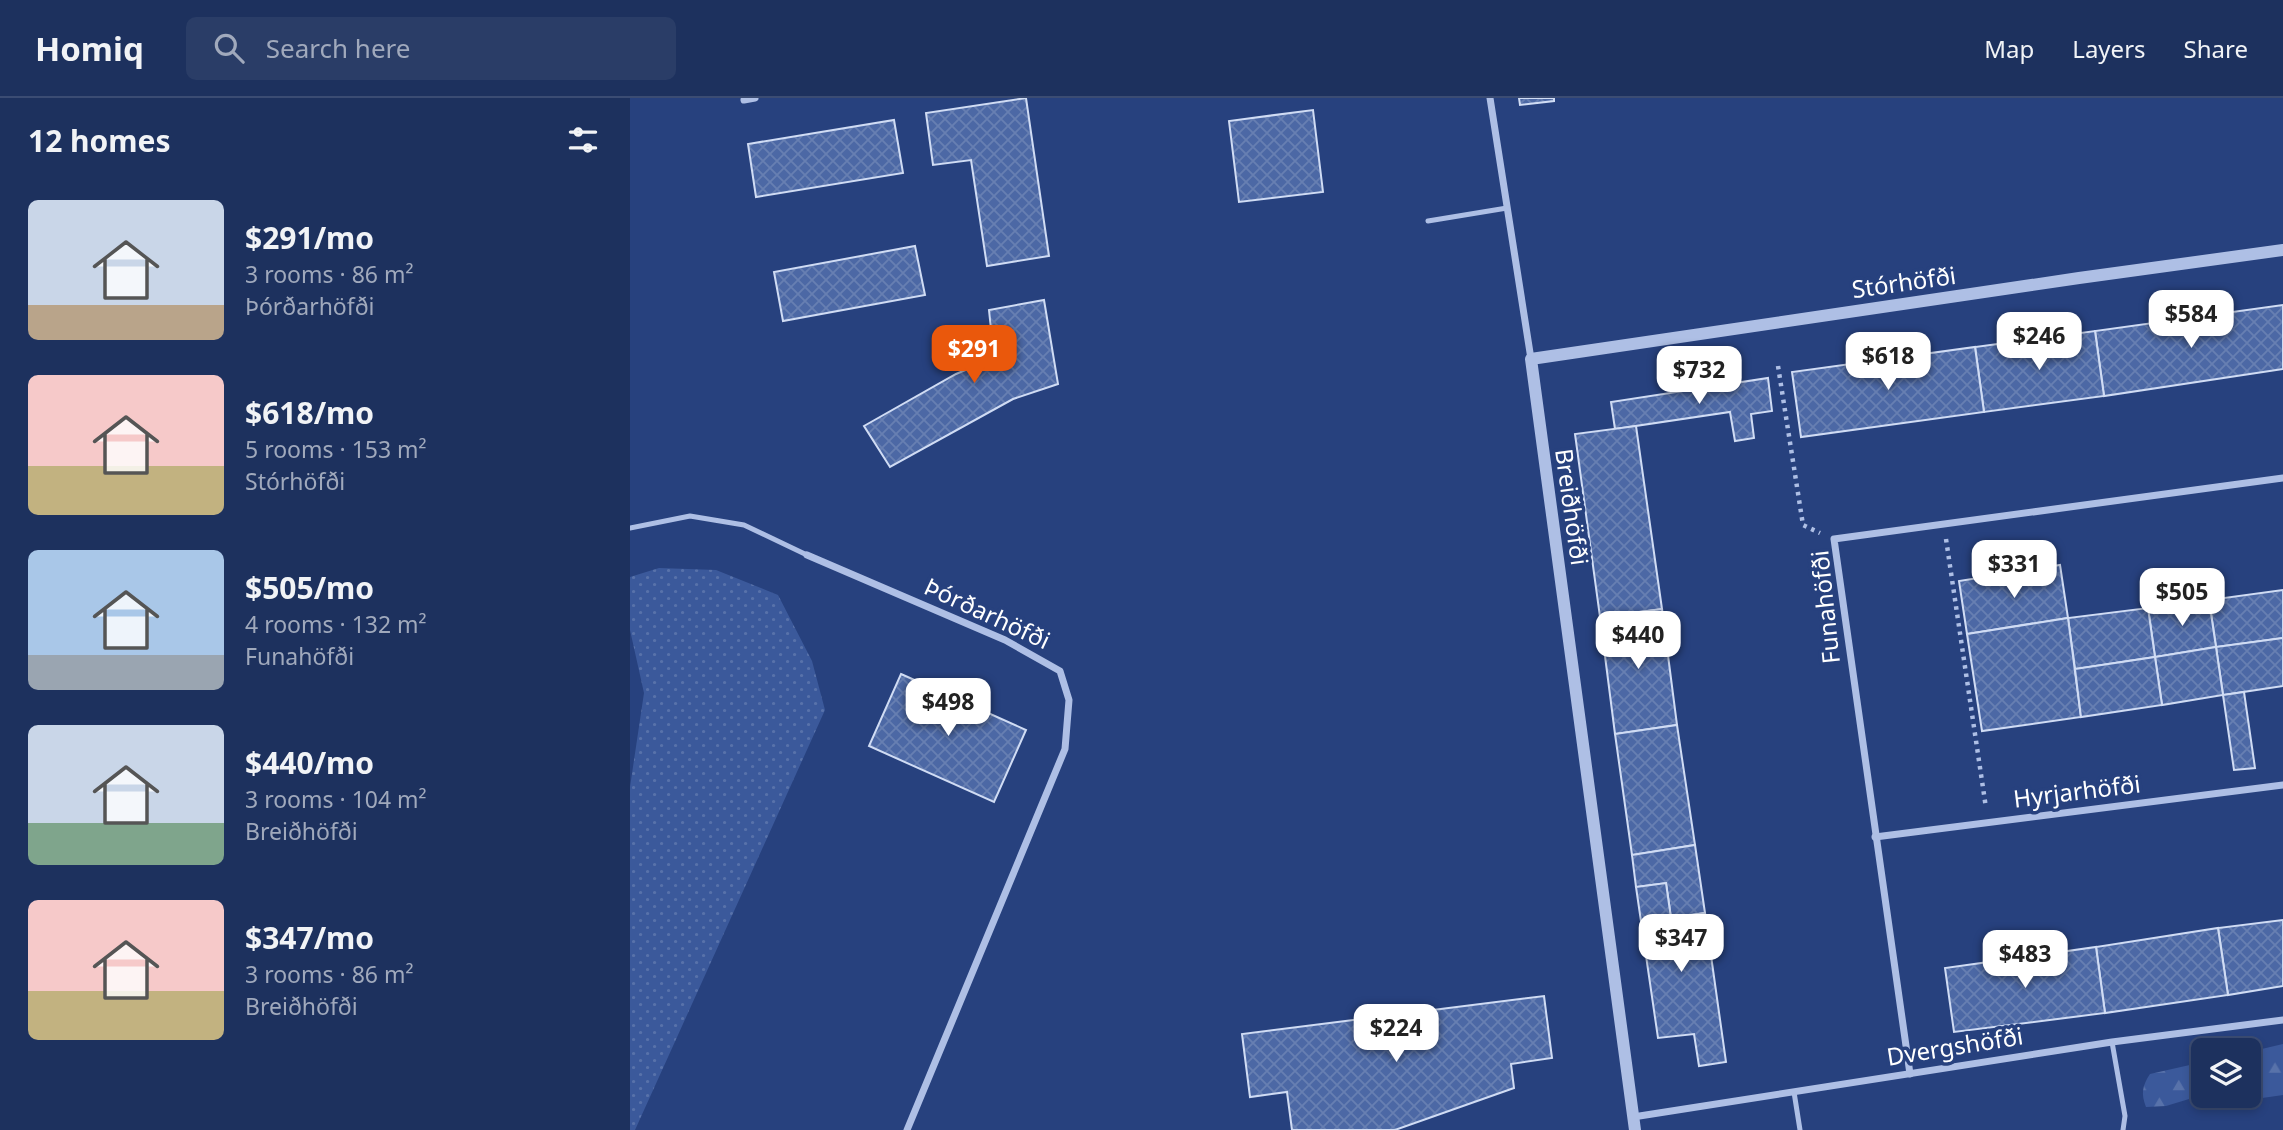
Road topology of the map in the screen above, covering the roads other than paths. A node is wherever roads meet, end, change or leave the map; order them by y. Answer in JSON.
{"nodes":[{"id":1,"x":755,"y":98,"type":"edge"},
{"id":2,"x":1490,"y":98,"type":"edge"},
{"id":3,"x":744,"y":100,"type":"edge"},
{"id":4,"x":1507,"y":208,"type":"junction"},
{"id":5,"x":1428,"y":221,"type":"dead end"},
{"id":6,"x":2283,"y":250,"type":"edge"},
{"id":7,"x":1531,"y":359,"type":"junction"},
{"id":8,"x":2283,"y":478,"type":"edge"},
{"id":9,"x":630,"y":528,"type":"edge"},
{"id":10,"x":807,"y":555,"type":"joint"},
{"id":11,"x":2283,"y":785,"type":"edge"},
{"id":12,"x":1875,"y":837,"type":"junction"},
{"id":13,"x":2283,"y":1020,"type":"edge"},
{"id":14,"x":2112,"y":1042,"type":"junction"},
{"id":15,"x":1910,"y":1074,"type":"junction"},
{"id":16,"x":1794,"y":1092,"type":"junction"},
{"id":17,"x":1634,"y":1124,"type":"edge"},
{"id":18,"x":906,"y":1130,"type":"edge"},
{"id":19,"x":1800,"y":1130,"type":"edge"},
{"id":20,"x":2123,"y":1130,"type":"edge"}],
"edges":[{"from":1,"to":3,"type":"street"},
{"from":2,"to":4,"type":"street","name":"Breiðhöfði"},
{"from":4,"to":5,"type":"lane"},
{"from":4,"to":7,"type":"street","name":"Breiðhöfði"},
{"from":6,"to":7,"type":"street","name":"Stórhöfði"},
{"from":7,"to":17,"type":"street","name":"Breiðhöfði"},
{"from":8,"to":12,"type":"street","name":"Funahöfði"},
{"from":9,"to":10,"type":"lane","name":"Þórðarhöfði"},
{"from":10,"to":18,"type":"street","name":"Þórðarhöfði"},
{"from":11,"to":12,"type":"street","name":"Hyrjarhöfði"},
{"from":12,"to":15,"type":"street","name":"Funahöfði"},
{"from":13,"to":14,"type":"street","name":"Dvergshöfði"},
{"from":14,"to":15,"type":"street","name":"Dvergshöfði"},
{"from":14,"to":20,"type":"lane"},
{"from":15,"to":16,"type":"street","name":"Dvergshöfði"},
{"from":16,"to":17,"type":"street","name":"Dvergshöfði"},
{"from":16,"to":19,"type":"lane"}]}
